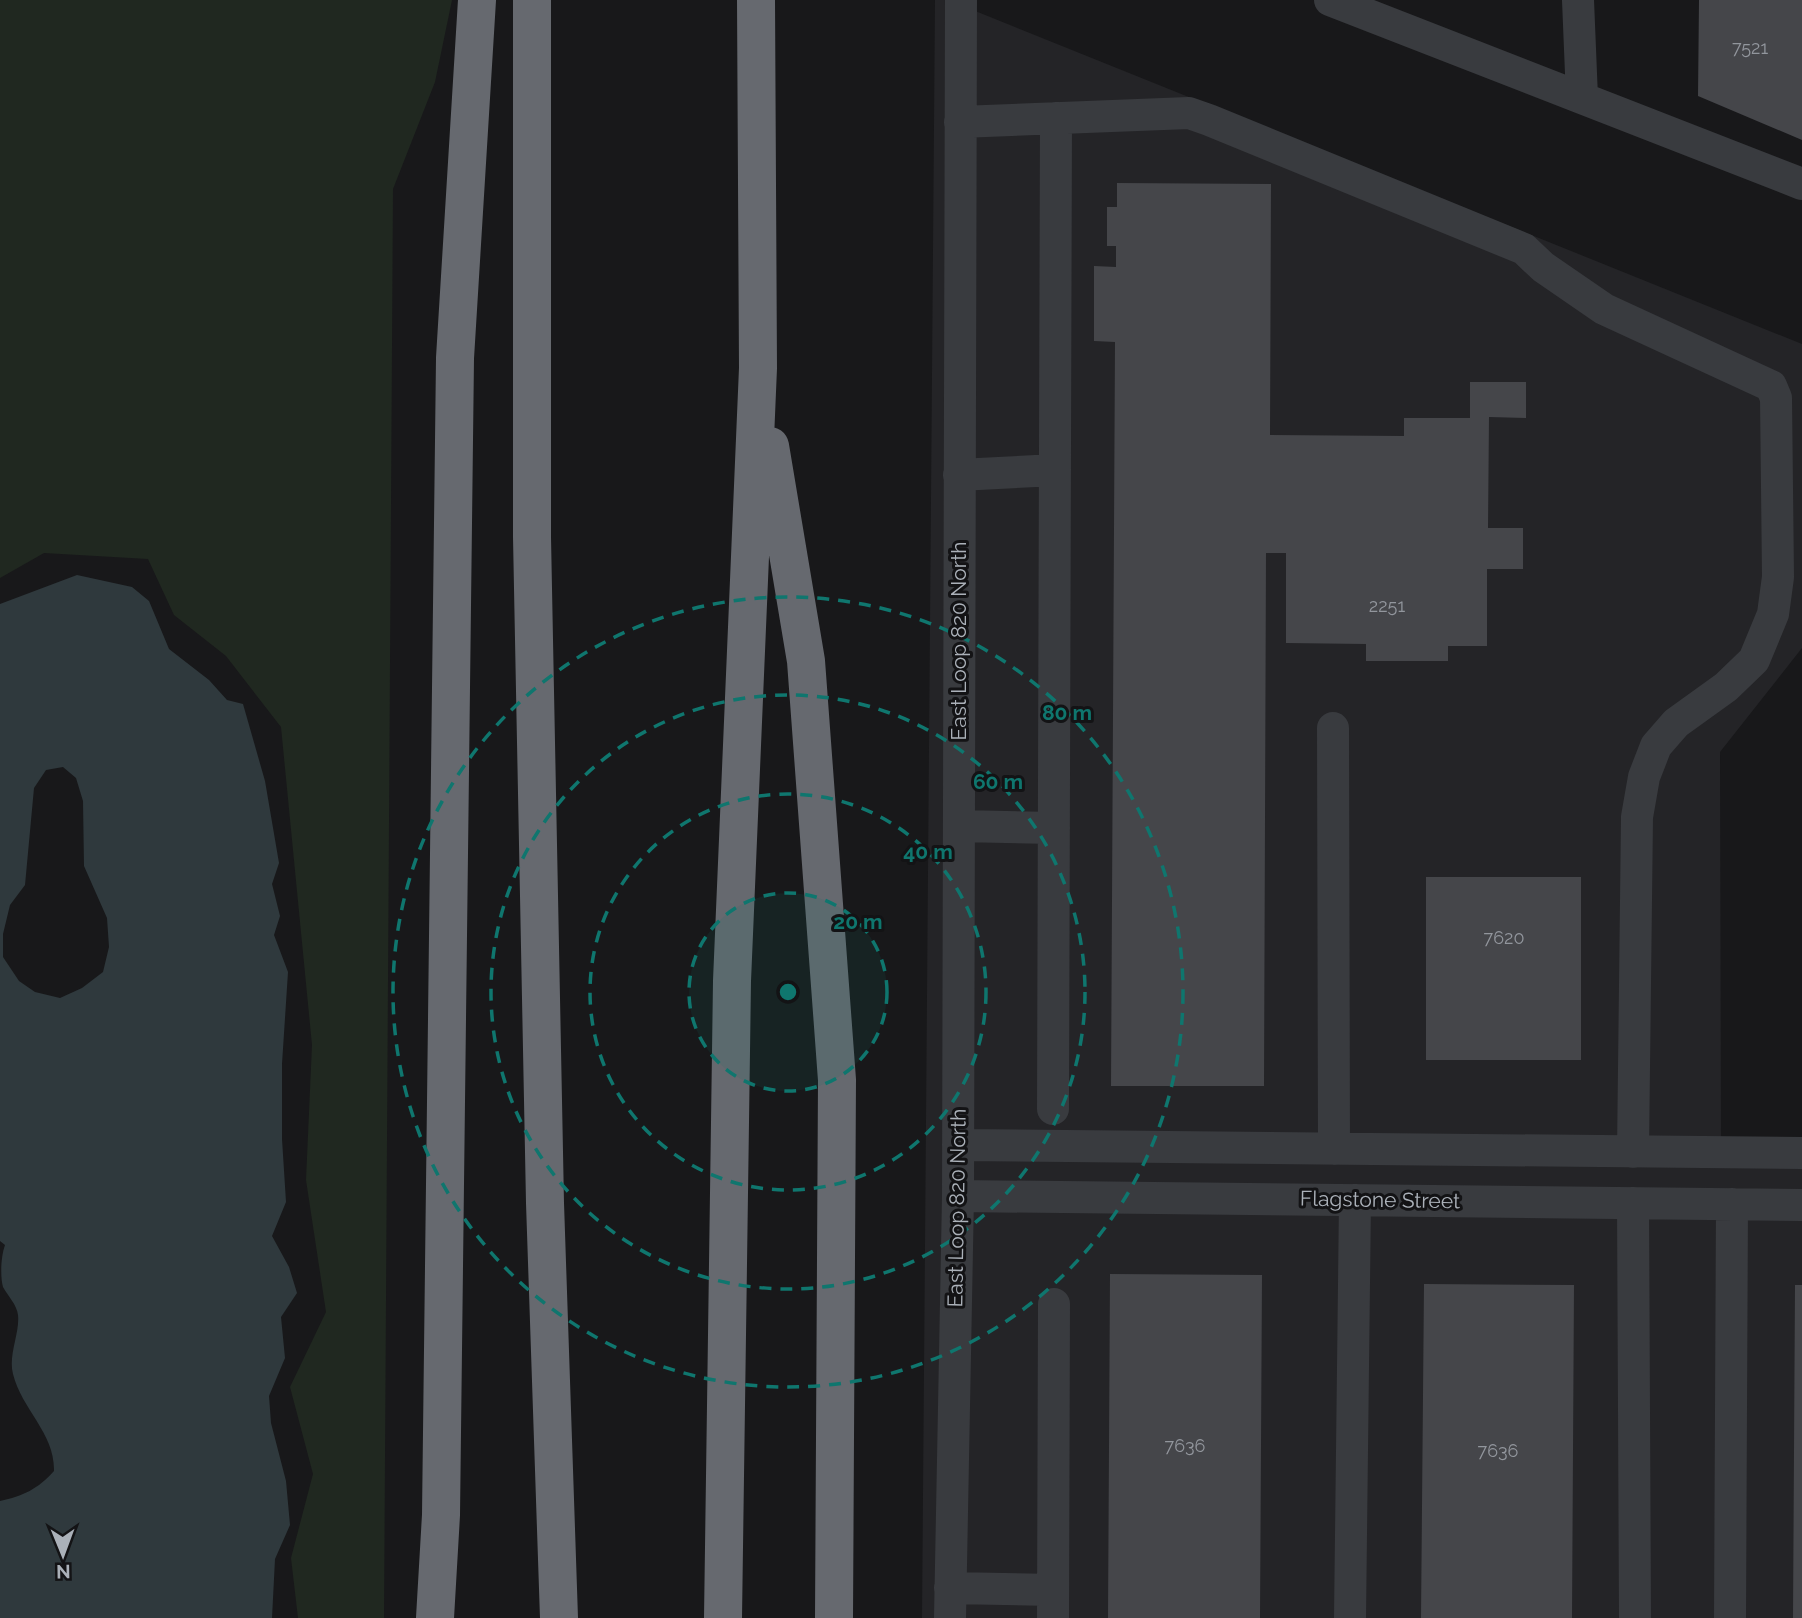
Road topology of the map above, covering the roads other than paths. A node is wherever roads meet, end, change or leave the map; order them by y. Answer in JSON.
{"nodes":[{"id":1,"x":477,"y":0,"type":"edge"},
{"id":2,"x":532,"y":0,"type":"edge"},
{"id":3,"x":756,"y":0,"type":"edge"},
{"id":4,"x":961,"y":0,"type":"edge"},
{"id":5,"x":1330,"y":0,"type":"edge"},
{"id":6,"x":1578,"y":0,"type":"edge"},
{"id":7,"x":1582,"y":98,"type":"junction"},
{"id":8,"x":1056,"y":118,"type":"junction"},
{"id":9,"x":960,"y":122,"type":"junction"},
{"id":10,"x":1802,"y":184,"type":"edge"},
{"id":11,"x":758,"y":368,"type":"junction"},
{"id":12,"x":1055,"y":470,"type":"junction"},
{"id":13,"x":960,"y":475,"type":"junction"},
{"id":14,"x":1333,"y":728,"type":"dead end"},
{"id":15,"x":959,"y":826,"type":"junction"},
{"id":16,"x":1054,"y":828,"type":"junction"},
{"id":17,"x":1053,"y":1109,"type":"dead end"},
{"id":18,"x":958,"y":1145,"type":"junction"},
{"id":19,"x":1334,"y":1149,"type":"junction"},
{"id":20,"x":1633,"y":1152,"type":"junction"},
{"id":21,"x":1802,"y":1153,"type":"edge"},
{"id":22,"x":958,"y":1196,"type":"junction"},
{"id":23,"x":1355,"y":1200,"type":"junction"},
{"id":24,"x":1633,"y":1203,"type":"junction"},
{"id":25,"x":1732,"y":1204,"type":"junction"},
{"id":26,"x":1802,"y":1205,"type":"edge"},
{"id":27,"x":1054,"y":1304,"type":"dead end"},
{"id":28,"x":950,"y":1603,"type":"edge"},
{"id":29,"x":1054,"y":1604,"type":"edge"},
{"id":30,"x":435,"y":1618,"type":"edge"},
{"id":31,"x":559,"y":1618,"type":"edge"},
{"id":32,"x":723,"y":1618,"type":"edge"},
{"id":33,"x":834,"y":1618,"type":"edge"},
{"id":34,"x":1350,"y":1618,"type":"edge"},
{"id":35,"x":1635,"y":1618,"type":"edge"},
{"id":36,"x":1730,"y":1618,"type":"edge"}],
"edges":[{"from":1,"to":30,"type":"highway"},
{"from":2,"to":31,"type":"highway"},
{"from":3,"to":11,"type":"highway"},
{"from":4,"to":9,"type":"street","name":"East Loop 820 North"},
{"from":5,"to":7,"type":"street"},
{"from":6,"to":7,"type":"street"},
{"from":7,"to":10,"type":"street"},
{"from":8,"to":9,"type":"street"},
{"from":8,"to":12,"type":"street"},
{"from":8,"to":20,"type":"street"},
{"from":9,"to":13,"type":"street","name":"East Loop 820 North"},
{"from":11,"to":32,"type":"highway"},
{"from":11,"to":33,"type":"highway"},
{"from":12,"to":13,"type":"street"},
{"from":12,"to":16,"type":"street"},
{"from":13,"to":15,"type":"street","name":"East Loop 820 North"},
{"from":14,"to":19,"type":"street"},
{"from":15,"to":16,"type":"street"},
{"from":15,"to":18,"type":"street","name":"East Loop 820 North"},
{"from":16,"to":17,"type":"street"},
{"from":18,"to":19,"type":"street"},
{"from":18,"to":22,"type":"street","name":"East Loop 820 North"},
{"from":19,"to":20,"type":"street"},
{"from":20,"to":21,"type":"street"},
{"from":22,"to":23,"type":"street","name":"Flagstone Street"},
{"from":22,"to":28,"type":"street","name":"East Loop 820 North"},
{"from":23,"to":24,"type":"street","name":"Flagstone Street"},
{"from":23,"to":34,"type":"street"},
{"from":24,"to":25,"type":"street","name":"Flagstone Street"},
{"from":24,"to":35,"type":"street"},
{"from":25,"to":26,"type":"street","name":"Flagstone Street"},
{"from":25,"to":36,"type":"street"},
{"from":27,"to":29,"type":"street"},
{"from":28,"to":29,"type":"street"}]}
